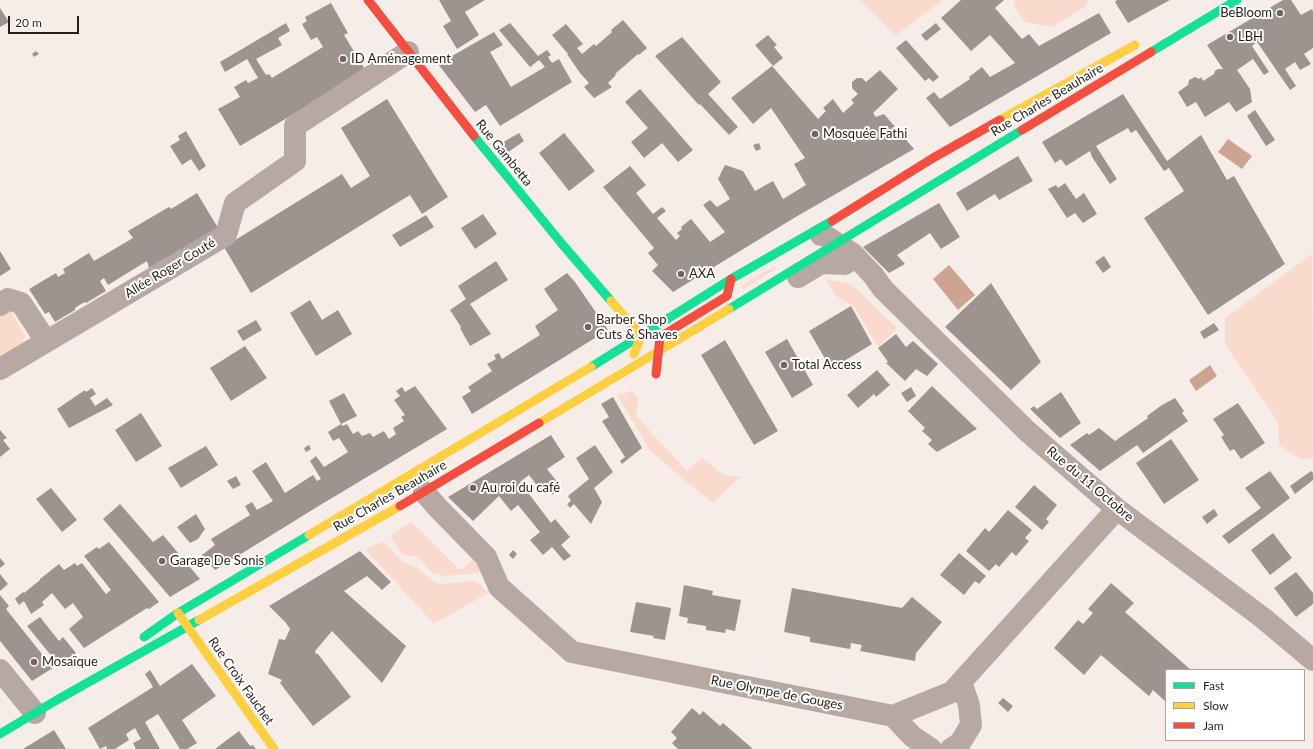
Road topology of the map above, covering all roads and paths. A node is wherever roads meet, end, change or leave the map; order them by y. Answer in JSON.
{"nodes":[{"id":1,"x":368,"y":0,"type":"edge"},
{"id":2,"x":1237,"y":0,"type":"edge"},
{"id":3,"x":1140,"y":42,"type":"dead end"},
{"id":4,"x":408,"y":52,"type":"junction"},
{"id":5,"x":935,"y":157,"type":"joint"},
{"id":6,"x":815,"y":235,"type":"junction"},
{"id":7,"x":849,"y":251,"type":"junction"},
{"id":8,"x":731,"y":279,"type":"junction"},
{"id":9,"x":766,"y":287,"type":"junction"},
{"id":10,"x":696,"y":301,"type":"junction"},
{"id":11,"x":0,"y":305,"type":"edge"},
{"id":12,"x":708,"y":307,"type":"junction"},
{"id":13,"x":721,"y":314,"type":"junction"},
{"id":14,"x":625,"y":319,"type":"junction"},
{"id":15,"x":651,"y":329,"type":"junction"},
{"id":16,"x":638,"y":338,"type":"junction"},
{"id":17,"x":46,"y":341,"type":"junction"},
{"id":18,"x":623,"y":347,"type":"junction"},
{"id":19,"x":658,"y":351,"type":"junction"},
{"id":20,"x":646,"y":358,"type":"junction"},
{"id":21,"x":0,"y":369,"type":"edge"},
{"id":22,"x":624,"y":372,"type":"junction"},
{"id":23,"x":648,"y":374,"type":"junction"},
{"id":24,"x":424,"y":492,"type":"junction"},
{"id":25,"x":1117,"y":509,"type":"junction"},
{"id":26,"x":214,"y":611,"type":"junction"},
{"id":27,"x":178,"y":613,"type":"junction"},
{"id":28,"x":188,"y":626,"type":"junction"},
{"id":29,"x":137,"y":642,"type":"dead end"},
{"id":30,"x":201,"y":648,"type":"junction"},
{"id":31,"x":118,"y":655,"type":"dead end"},
{"id":32,"x":1313,"y":660,"type":"edge"},
{"id":33,"x":0,"y":670,"type":"edge"},
{"id":34,"x":961,"y":682,"type":"junction"},
{"id":35,"x":35,"y":713,"type":"junction"},
{"id":36,"x":893,"y":716,"type":"junction"},
{"id":37,"x":0,"y":734,"type":"edge"},
{"id":38,"x":927,"y":748,"type":"edge"},
{"id":39,"x":274,"y":749,"type":"edge"},
{"id":40,"x":951,"y":749,"type":"edge"}],
"edges":[{"from":1,"to":4,"type":"main road","name":"Rue Gambetta"},
{"from":2,"to":7,"type":"main road","name":"Rue Charles Beauhaire"},
{"from":3,"to":5,"type":"main road"},
{"from":4,"to":14,"type":"main road","name":"Rue Gambetta"},
{"from":4,"to":17,"type":"street","name":"Allée Roger Couté"},
{"from":5,"to":6,"type":"street"},
{"from":6,"to":7,"type":"street","name":"Rue du 11 Octobre"},
{"from":6,"to":8,"type":"main road"},
{"from":7,"to":9,"type":"main road","name":"Rue Charles Beauhaire"},
{"from":7,"to":9,"type":"street"},
{"from":7,"to":25,"type":"street","name":"Rue du 11 Octobre"},
{"from":8,"to":10,"type":"main road"},
{"from":8,"to":12,"type":"main road"},
{"from":9,"to":13,"type":"main road","name":"Rue Charles Beauhaire"},
{"from":10,"to":12,"type":"main road"},
{"from":10,"to":15,"type":"main road"},
{"from":11,"to":17,"type":"street"},
{"from":12,"to":13,"type":"main road"},
{"from":12,"to":19,"type":"main road"},
{"from":13,"to":19,"type":"main road","name":"Rue Charles Beauhaire"},
{"from":14,"to":15,"type":"main road"},
{"from":14,"to":16,"type":"main road","name":"Rue Gambetta"},
{"from":14,"to":18,"type":"main road"},
{"from":15,"to":16,"type":"main road"},
{"from":16,"to":18,"type":"main road"},
{"from":16,"to":19,"type":"main road"},
{"from":16,"to":20,"type":"main road"},
{"from":16,"to":24,"type":"main road"},
{"from":17,"to":21,"type":"street","name":"Allée Roger Couté"},
{"from":18,"to":27,"type":"main road"},
{"from":19,"to":20,"type":"main road","name":"Rue Charles Beauhaire"},
{"from":19,"to":23,"type":"main road"},
{"from":20,"to":22,"type":"main road","name":"Rue Charles Beauhaire"},
{"from":20,"to":23,"type":"main road"},
{"from":22,"to":23,"type":"main road"},
{"from":22,"to":24,"type":"main road","name":"Rue Charles Beauhaire"},
{"from":24,"to":26,"type":"main road","name":"Rue Charles Beauhaire"},
{"from":24,"to":36,"type":"street","name":"Rue Olympe de Gouges"},
{"from":25,"to":32,"type":"street","name":"Rue du 11 Octobre"},
{"from":25,"to":34,"type":"street"},
{"from":26,"to":28,"type":"main road","name":"Rue Charles Beauhaire"},
{"from":26,"to":30,"type":"main road"},
{"from":27,"to":28,"type":"main road","name":"Rue Croix Fauchet"},
{"from":27,"to":29,"type":"main road"},
{"from":28,"to":30,"type":"main road","name":"Rue Croix Fauchet"},
{"from":28,"to":35,"type":"main road","name":"Rue Charles Beauhaire"},
{"from":30,"to":39,"type":"main road","name":"Rue Croix Fauchet"},
{"from":31,"to":35,"type":"main road"},
{"from":33,"to":35,"type":"street"},
{"from":34,"to":36,"type":"street"},
{"from":34,"to":40,"type":"street"},
{"from":35,"to":37,"type":"main road"},
{"from":36,"to":38,"type":"street"}]}
